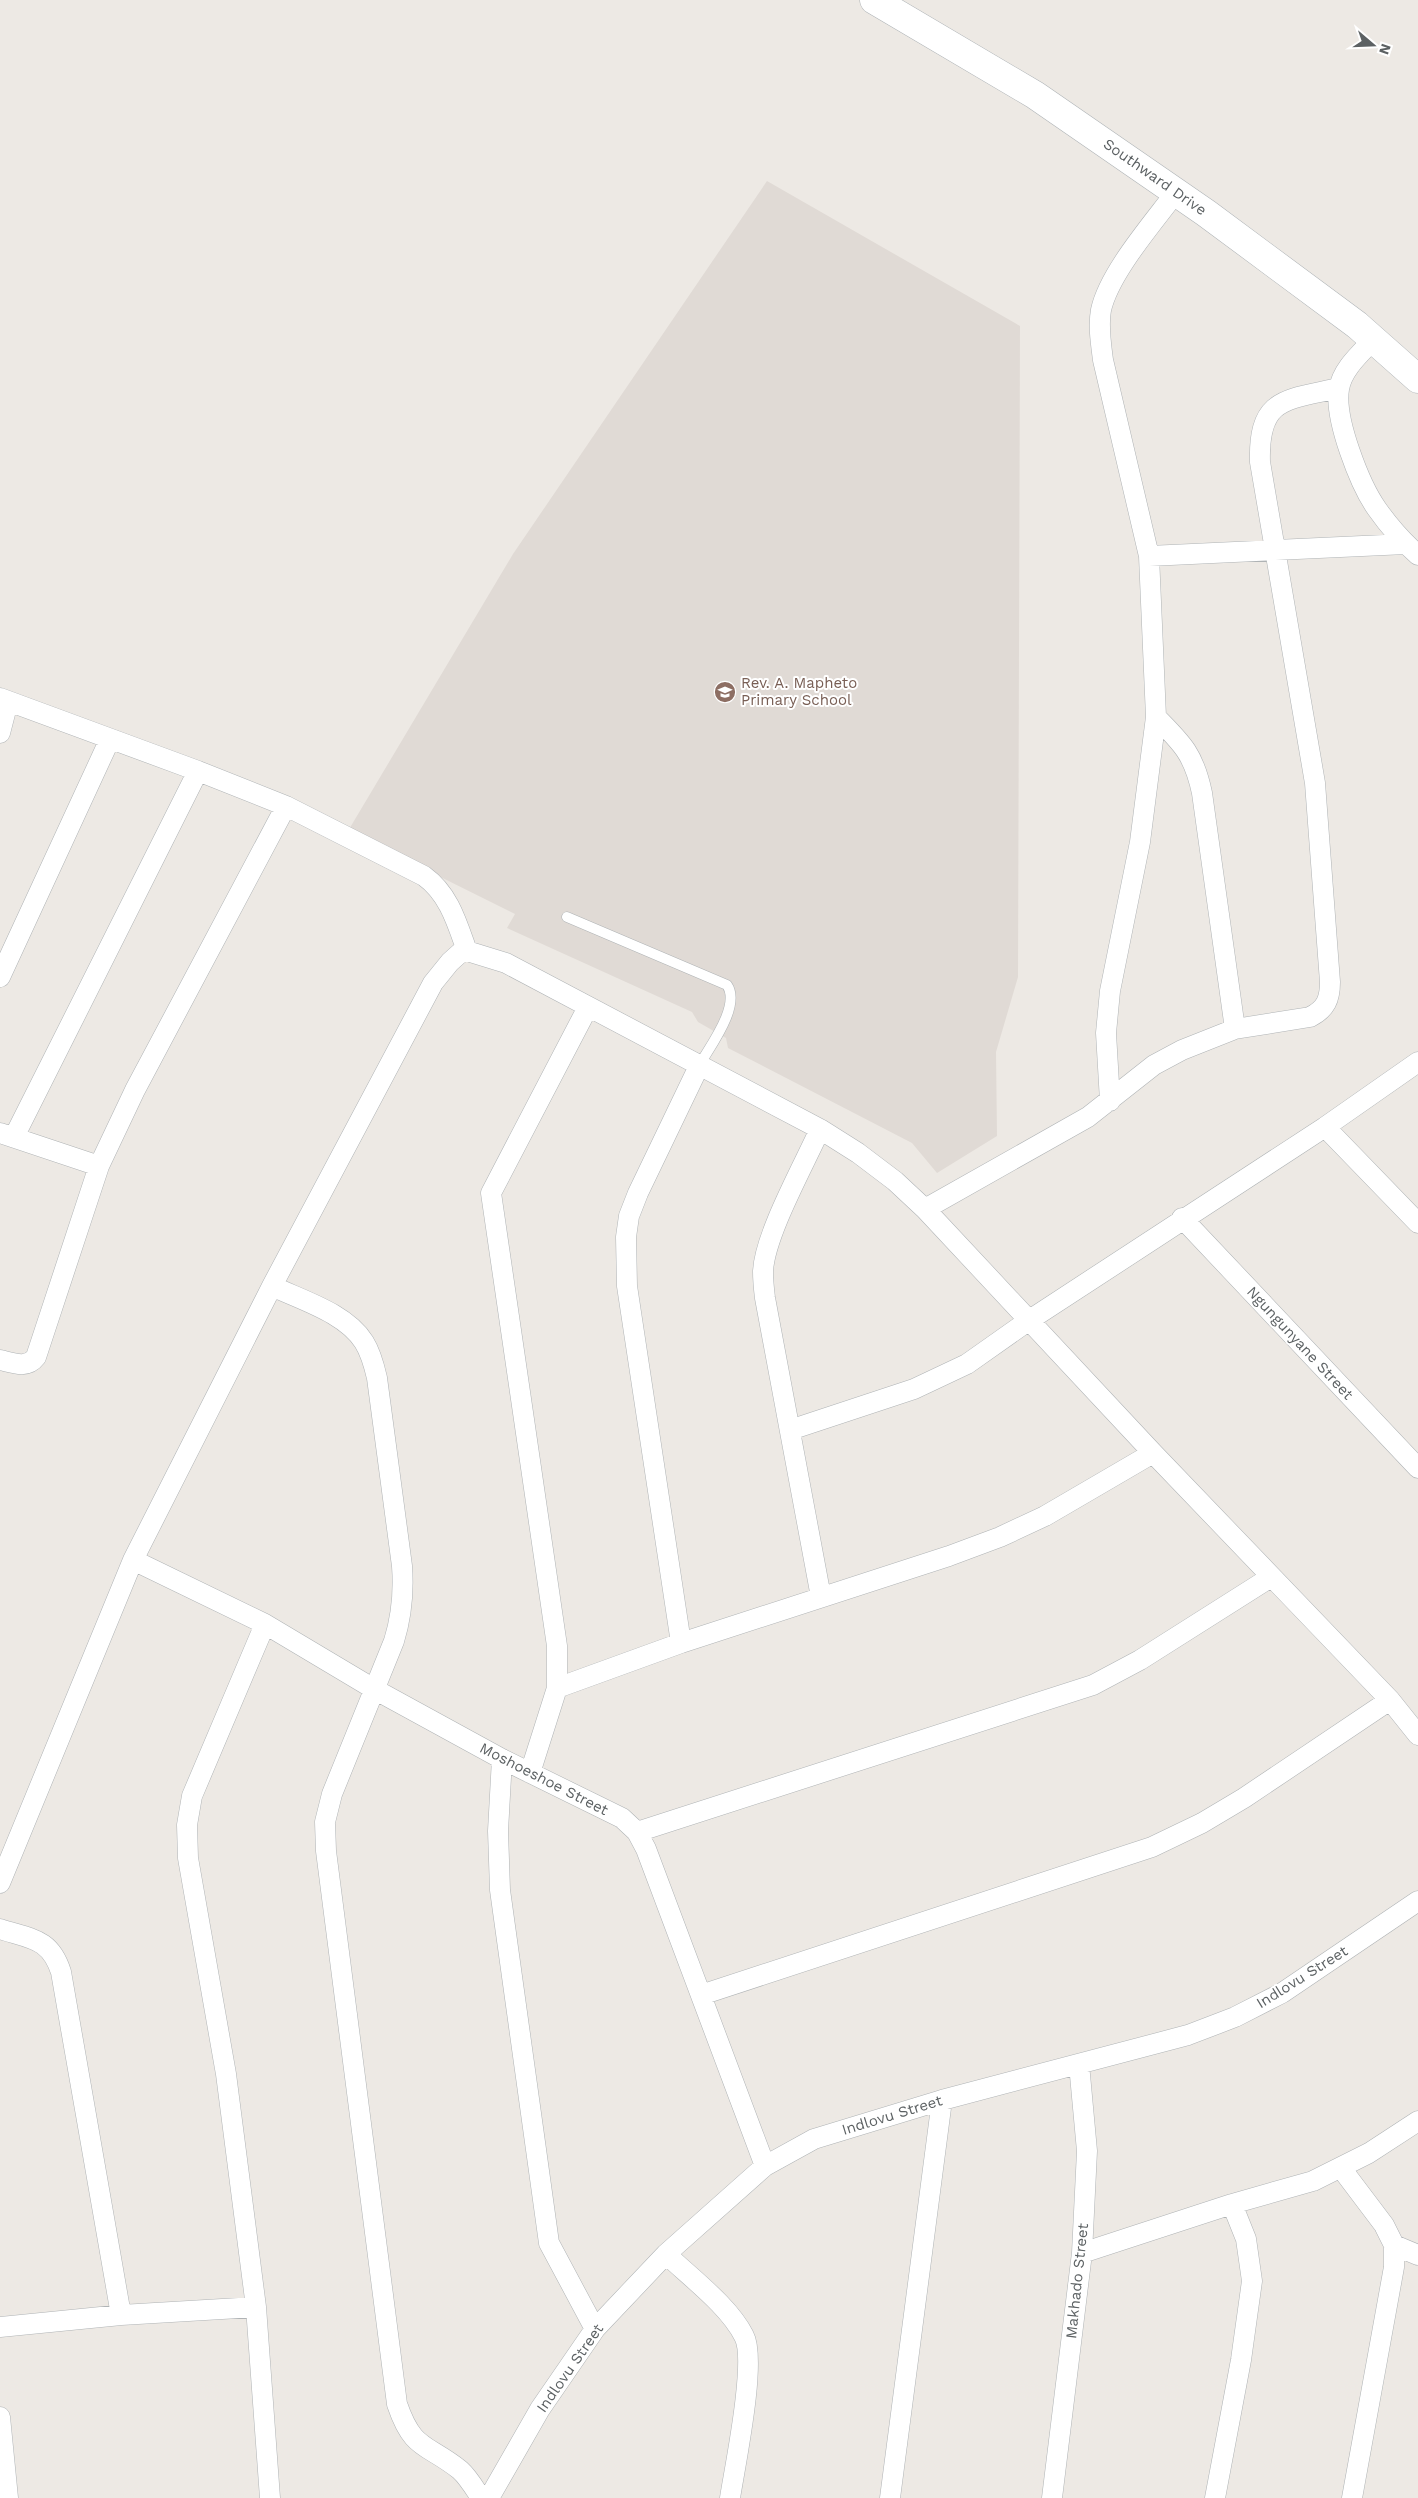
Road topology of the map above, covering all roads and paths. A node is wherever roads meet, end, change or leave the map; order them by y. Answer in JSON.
{"nodes":[{"id":1,"x":874,"y":0,"type":"edge"},
{"id":2,"x":1176,"y":192,"type":"junction"},
{"id":3,"x":1374,"y":339,"type":"junction"},
{"id":4,"x":1418,"y":379,"type":"edge"},
{"id":5,"x":1339,"y":388,"type":"junction"},
{"id":6,"x":1412,"y":550,"type":"edge"},
{"id":7,"x":1274,"y":552,"type":"junction"},
{"id":8,"x":1149,"y":556,"type":"junction"},
{"id":9,"x":4,"y":700,"type":"edge"},
{"id":10,"x":1156,"y":717,"type":"junction"},
{"id":11,"x":0,"y":733,"type":"edge"},
{"id":12,"x":110,"y":739,"type":"junction"},
{"id":13,"x":198,"y":771,"type":"junction"},
{"id":14,"x":286,"y":806,"type":"junction"},
{"id":15,"x":567,"y":917,"type":"dead end"},
{"id":16,"x":468,"y":951,"type":"junction"},
{"id":17,"x":0,"y":977,"type":"edge"},
{"id":18,"x":588,"y":1007,"type":"junction"},
{"id":19,"x":1235,"y":1029,"type":"junction"},
{"id":20,"x":1418,"y":1062,"type":"edge"},
{"id":21,"x":700,"y":1064,"type":"junction"},
{"id":22,"x":1110,"y":1101,"type":"junction"},
{"id":23,"x":1325,"y":1127,"type":"junction"},
{"id":24,"x":820,"y":1129,"type":"junction"},
{"id":25,"x":7,"y":1135,"type":"edge"},
{"id":26,"x":98,"y":1166,"type":"junction"},
{"id":27,"x":925,"y":1210,"type":"junction"},
{"id":28,"x":1182,"y":1218,"type":"junction"},
{"id":29,"x":1418,"y":1223,"type":"edge"},
{"id":30,"x":272,"y":1286,"type":"junction"},
{"id":31,"x":1028,"y":1321,"type":"junction"},
{"id":32,"x":0,"y":1360,"type":"edge"},
{"id":33,"x":790,"y":1430,"type":"junction"},
{"id":34,"x":1153,"y":1453,"type":"junction"},
{"id":35,"x":1418,"y":1468,"type":"edge"},
{"id":36,"x":133,"y":1560,"type":"junction"},
{"id":37,"x":1271,"y":1577,"type":"junction"},
{"id":38,"x":821,"y":1597,"type":"junction"},
{"id":39,"x":265,"y":1624,"type":"junction"},
{"id":40,"x":681,"y":1643,"type":"junction"},
{"id":41,"x":557,"y":1688,"type":"junction"},
{"id":42,"x":374,"y":1689,"type":"junction"},
{"id":43,"x":1390,"y":1700,"type":"junction"},
{"id":44,"x":1418,"y":1735,"type":"edge"},
{"id":45,"x":502,"y":1758,"type":"junction"},
{"id":46,"x":530,"y":1773,"type":"junction"},
{"id":47,"x":637,"y":1832,"type":"junction"},
{"id":48,"x":0,"y":1883,"type":"edge"},
{"id":49,"x":1418,"y":1901,"type":"edge"},
{"id":50,"x":0,"y":1929,"type":"edge"},
{"id":51,"x":701,"y":1995,"type":"junction"},
{"id":52,"x":1079,"y":2064,"type":"junction"},
{"id":53,"x":942,"y":2100,"type":"junction"},
{"id":54,"x":1418,"y":2121,"type":"edge"},
{"id":55,"x":765,"y":2166,"type":"junction"},
{"id":56,"x":1341,"y":2168,"type":"junction"},
{"id":57,"x":1232,"y":2204,"type":"junction"},
{"id":58,"x":1394,"y":2245,"type":"junction"},
{"id":59,"x":1082,"y":2253,"type":"junction"},
{"id":60,"x":666,"y":2254,"type":"junction"},
{"id":61,"x":1418,"y":2255,"type":"edge"},
{"id":62,"x":256,"y":2307,"type":"junction"},
{"id":63,"x":121,"y":2315,"type":"junction"},
{"id":64,"x":0,"y":2326,"type":"edge"},
{"id":65,"x":595,"y":2329,"type":"junction"},
{"id":66,"x":0,"y":2417,"type":"edge"},
{"id":67,"x":8,"y":2498,"type":"edge"},
{"id":68,"x":270,"y":2498,"type":"edge"},
{"id":69,"x":481,"y":2498,"type":"edge"},
{"id":70,"x":488,"y":2498,"type":"edge"},
{"id":71,"x":730,"y":2498,"type":"edge"},
{"id":72,"x":890,"y":2498,"type":"edge"},
{"id":73,"x":1052,"y":2498,"type":"edge"},
{"id":74,"x":1215,"y":2498,"type":"edge"},
{"id":75,"x":1352,"y":2498,"type":"edge"}],
"edges":[{"from":1,"to":2,"type":"main road","name":"Southward Drive"},
{"from":2,"to":3,"type":"main road","name":"Southward Drive"},
{"from":2,"to":8,"type":"street"},
{"from":3,"to":4,"type":"main road","name":"Southward Drive"},
{"from":3,"to":5,"type":"street"},
{"from":5,"to":6,"type":"street"},
{"from":5,"to":7,"type":"street"},
{"from":6,"to":7,"type":"street"},
{"from":7,"to":8,"type":"street"},
{"from":7,"to":19,"type":"street"},
{"from":8,"to":10,"type":"street"},
{"from":9,"to":11,"type":"street"},
{"from":9,"to":12,"type":"street"},
{"from":10,"to":19,"type":"street"},
{"from":10,"to":22,"type":"street"},
{"from":12,"to":13,"type":"street"},
{"from":12,"to":17,"type":"street"},
{"from":13,"to":14,"type":"street"},
{"from":13,"to":25,"type":"street"},
{"from":14,"to":16,"type":"street"},
{"from":14,"to":26,"type":"street"},
{"from":15,"to":21,"type":"lane"},
{"from":16,"to":18,"type":"street"},
{"from":16,"to":30,"type":"street"},
{"from":18,"to":21,"type":"street"},
{"from":18,"to":41,"type":"street"},
{"from":19,"to":22,"type":"street"},
{"from":20,"to":23,"type":"street"},
{"from":21,"to":24,"type":"street"},
{"from":21,"to":40,"type":"street"},
{"from":22,"to":27,"type":"street"},
{"from":23,"to":28,"type":"street"},
{"from":23,"to":29,"type":"street"},
{"from":24,"to":27,"type":"street"},
{"from":24,"to":33,"type":"street"},
{"from":25,"to":26,"type":"street"},
{"from":26,"to":32,"type":"street"},
{"from":27,"to":31,"type":"street"},
{"from":28,"to":31,"type":"street"},
{"from":28,"to":35,"type":"street","name":"Ngungunyane Street"},
{"from":30,"to":36,"type":"street"},
{"from":30,"to":42,"type":"street"},
{"from":31,"to":33,"type":"street"},
{"from":31,"to":34,"type":"street"},
{"from":33,"to":38,"type":"street"},
{"from":34,"to":37,"type":"street"},
{"from":34,"to":38,"type":"street"},
{"from":36,"to":39,"type":"street","name":"Moshoeshoe Street"},
{"from":36,"to":48,"type":"street"},
{"from":37,"to":43,"type":"street"},
{"from":37,"to":47,"type":"street"},
{"from":38,"to":40,"type":"street"},
{"from":39,"to":42,"type":"street","name":"Moshoeshoe Street"},
{"from":39,"to":62,"type":"street"},
{"from":40,"to":41,"type":"street"},
{"from":41,"to":46,"type":"street"},
{"from":42,"to":45,"type":"street","name":"Moshoeshoe Street"},
{"from":42,"to":69,"type":"street"},
{"from":43,"to":44,"type":"street"},
{"from":43,"to":51,"type":"street"},
{"from":45,"to":46,"type":"street","name":"Moshoeshoe Street"},
{"from":45,"to":65,"type":"street"},
{"from":46,"to":47,"type":"street","name":"Moshoeshoe Street"},
{"from":47,"to":51,"type":"street","name":"Moshoeshoe Street"},
{"from":49,"to":52,"type":"street","name":"Indlovu Street"},
{"from":50,"to":63,"type":"street"},
{"from":51,"to":55,"type":"street","name":"Moshoeshoe Street"},
{"from":52,"to":53,"type":"street","name":"Indlovu Street"},
{"from":52,"to":59,"type":"street","name":"Makhado Street"},
{"from":53,"to":55,"type":"street","name":"Indlovu Street"},
{"from":53,"to":72,"type":"street"},
{"from":54,"to":56,"type":"street"},
{"from":55,"to":60,"type":"street","name":"Indlovu Street"},
{"from":56,"to":57,"type":"street"},
{"from":56,"to":58,"type":"street"},
{"from":57,"to":59,"type":"street"},
{"from":57,"to":74,"type":"street"},
{"from":58,"to":61,"type":"street"},
{"from":58,"to":75,"type":"street"},
{"from":59,"to":73,"type":"street","name":"Makhado Street"},
{"from":60,"to":65,"type":"street","name":"Indlovu Street"},
{"from":60,"to":71,"type":"street"},
{"from":62,"to":63,"type":"street"},
{"from":62,"to":68,"type":"street"},
{"from":63,"to":64,"type":"street"},
{"from":65,"to":70,"type":"street","name":"Indlovu Street"},
{"from":66,"to":67,"type":"street"}]}
